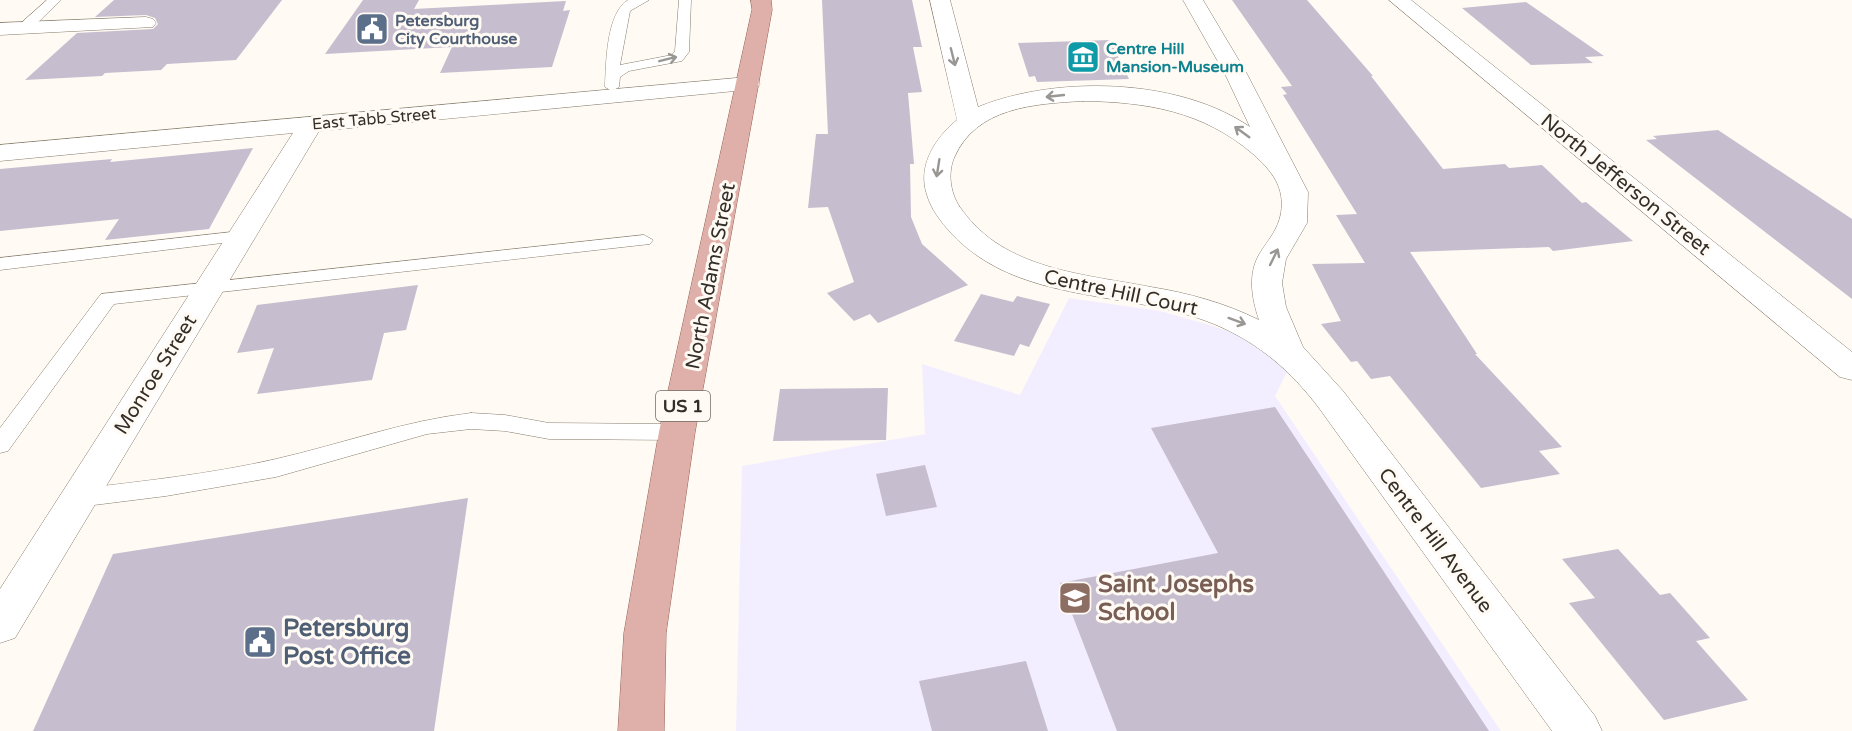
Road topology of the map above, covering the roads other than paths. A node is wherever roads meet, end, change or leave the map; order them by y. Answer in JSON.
{"nodes":[{"id":1,"x":55,"y":0,"type":"edge"},
{"id":2,"x":643,"y":0,"type":"edge"},
{"id":3,"x":685,"y":0,"type":"edge"},
{"id":4,"x":761,"y":0,"type":"edge"},
{"id":5,"x":939,"y":0,"type":"edge"},
{"id":6,"x":1192,"y":0,"type":"edge"},
{"id":7,"x":1399,"y":0,"type":"edge"},
{"id":8,"x":146,"y":22,"type":"dead end"},
{"id":9,"x":24,"y":28,"type":"junction"},
{"id":10,"x":0,"y":29,"type":"edge"},
{"id":11,"x":748,"y":84,"type":"junction"},
{"id":12,"x":612,"y":85,"type":"junction"},
{"id":13,"x":969,"y":121,"type":"junction"},
{"id":14,"x":311,"y":124,"type":"junction"},
{"id":15,"x":0,"y":153,"type":"edge"},
{"id":16,"x":1286,"y":170,"type":"junction"},
{"id":17,"x":241,"y":236,"type":"junction"},
{"id":18,"x":644,"y":240,"type":"dead end"},
{"id":19,"x":0,"y":264,"type":"edge"},
{"id":20,"x":209,"y":288,"type":"junction"},
{"id":21,"x":1289,"y":352,"type":"junction"},
{"id":22,"x":1852,"y":369,"type":"edge"},
{"id":23,"x":677,"y":432,"type":"junction"},
{"id":24,"x":0,"y":445,"type":"edge"},
{"id":25,"x":78,"y":498,"type":"junction"},
{"id":26,"x":0,"y":625,"type":"edge"},
{"id":27,"x":641,"y":731,"type":"edge"},
{"id":28,"x":1579,"y":731,"type":"edge"}],
"edges":[{"from":1,"to":9,"type":"lane"},
{"from":2,"to":12,"type":"lane"},
{"from":12,"to":3,"type":"lane","one_way":true},
{"from":4,"to":11,"type":"main road","name":"North Adams Street","number":"US 1"},
{"from":5,"to":13,"type":"street","one_way":true},
{"from":6,"to":16,"type":"street"},
{"from":7,"to":22,"type":"street","name":"North Jefferson Street"},
{"from":8,"to":9,"type":"street"},
{"from":9,"to":10,"type":"street"},
{"from":11,"to":12,"type":"street","name":"East Tabb Street"},
{"from":11,"to":23,"type":"main road","name":"North Adams Street","number":"US 1"},
{"from":12,"to":14,"type":"street","name":"East Tabb Street"},
{"from":16,"to":13,"type":"street","one_way":true},
{"from":13,"to":21,"type":"street","name":"Centre Hill Court","one_way":true},
{"from":14,"to":15,"type":"street","name":"East Tabb Street"},
{"from":14,"to":17,"type":"street","name":"Monroe Street"},
{"from":21,"to":16,"type":"street","one_way":true},
{"from":17,"to":19,"type":"lane"},
{"from":17,"to":20,"type":"street","name":"Monroe Street"},
{"from":18,"to":20,"type":"lane"},
{"from":20,"to":24,"type":"lane"},
{"from":20,"to":25,"type":"street","name":"Monroe Street"},
{"from":21,"to":28,"type":"street","name":"Centre Hill Avenue"},
{"from":23,"to":25,"type":"lane"},
{"from":23,"to":27,"type":"main road","name":"North Adams Street","number":"US 1"},
{"from":25,"to":26,"type":"street","name":"Monroe Street"}]}
